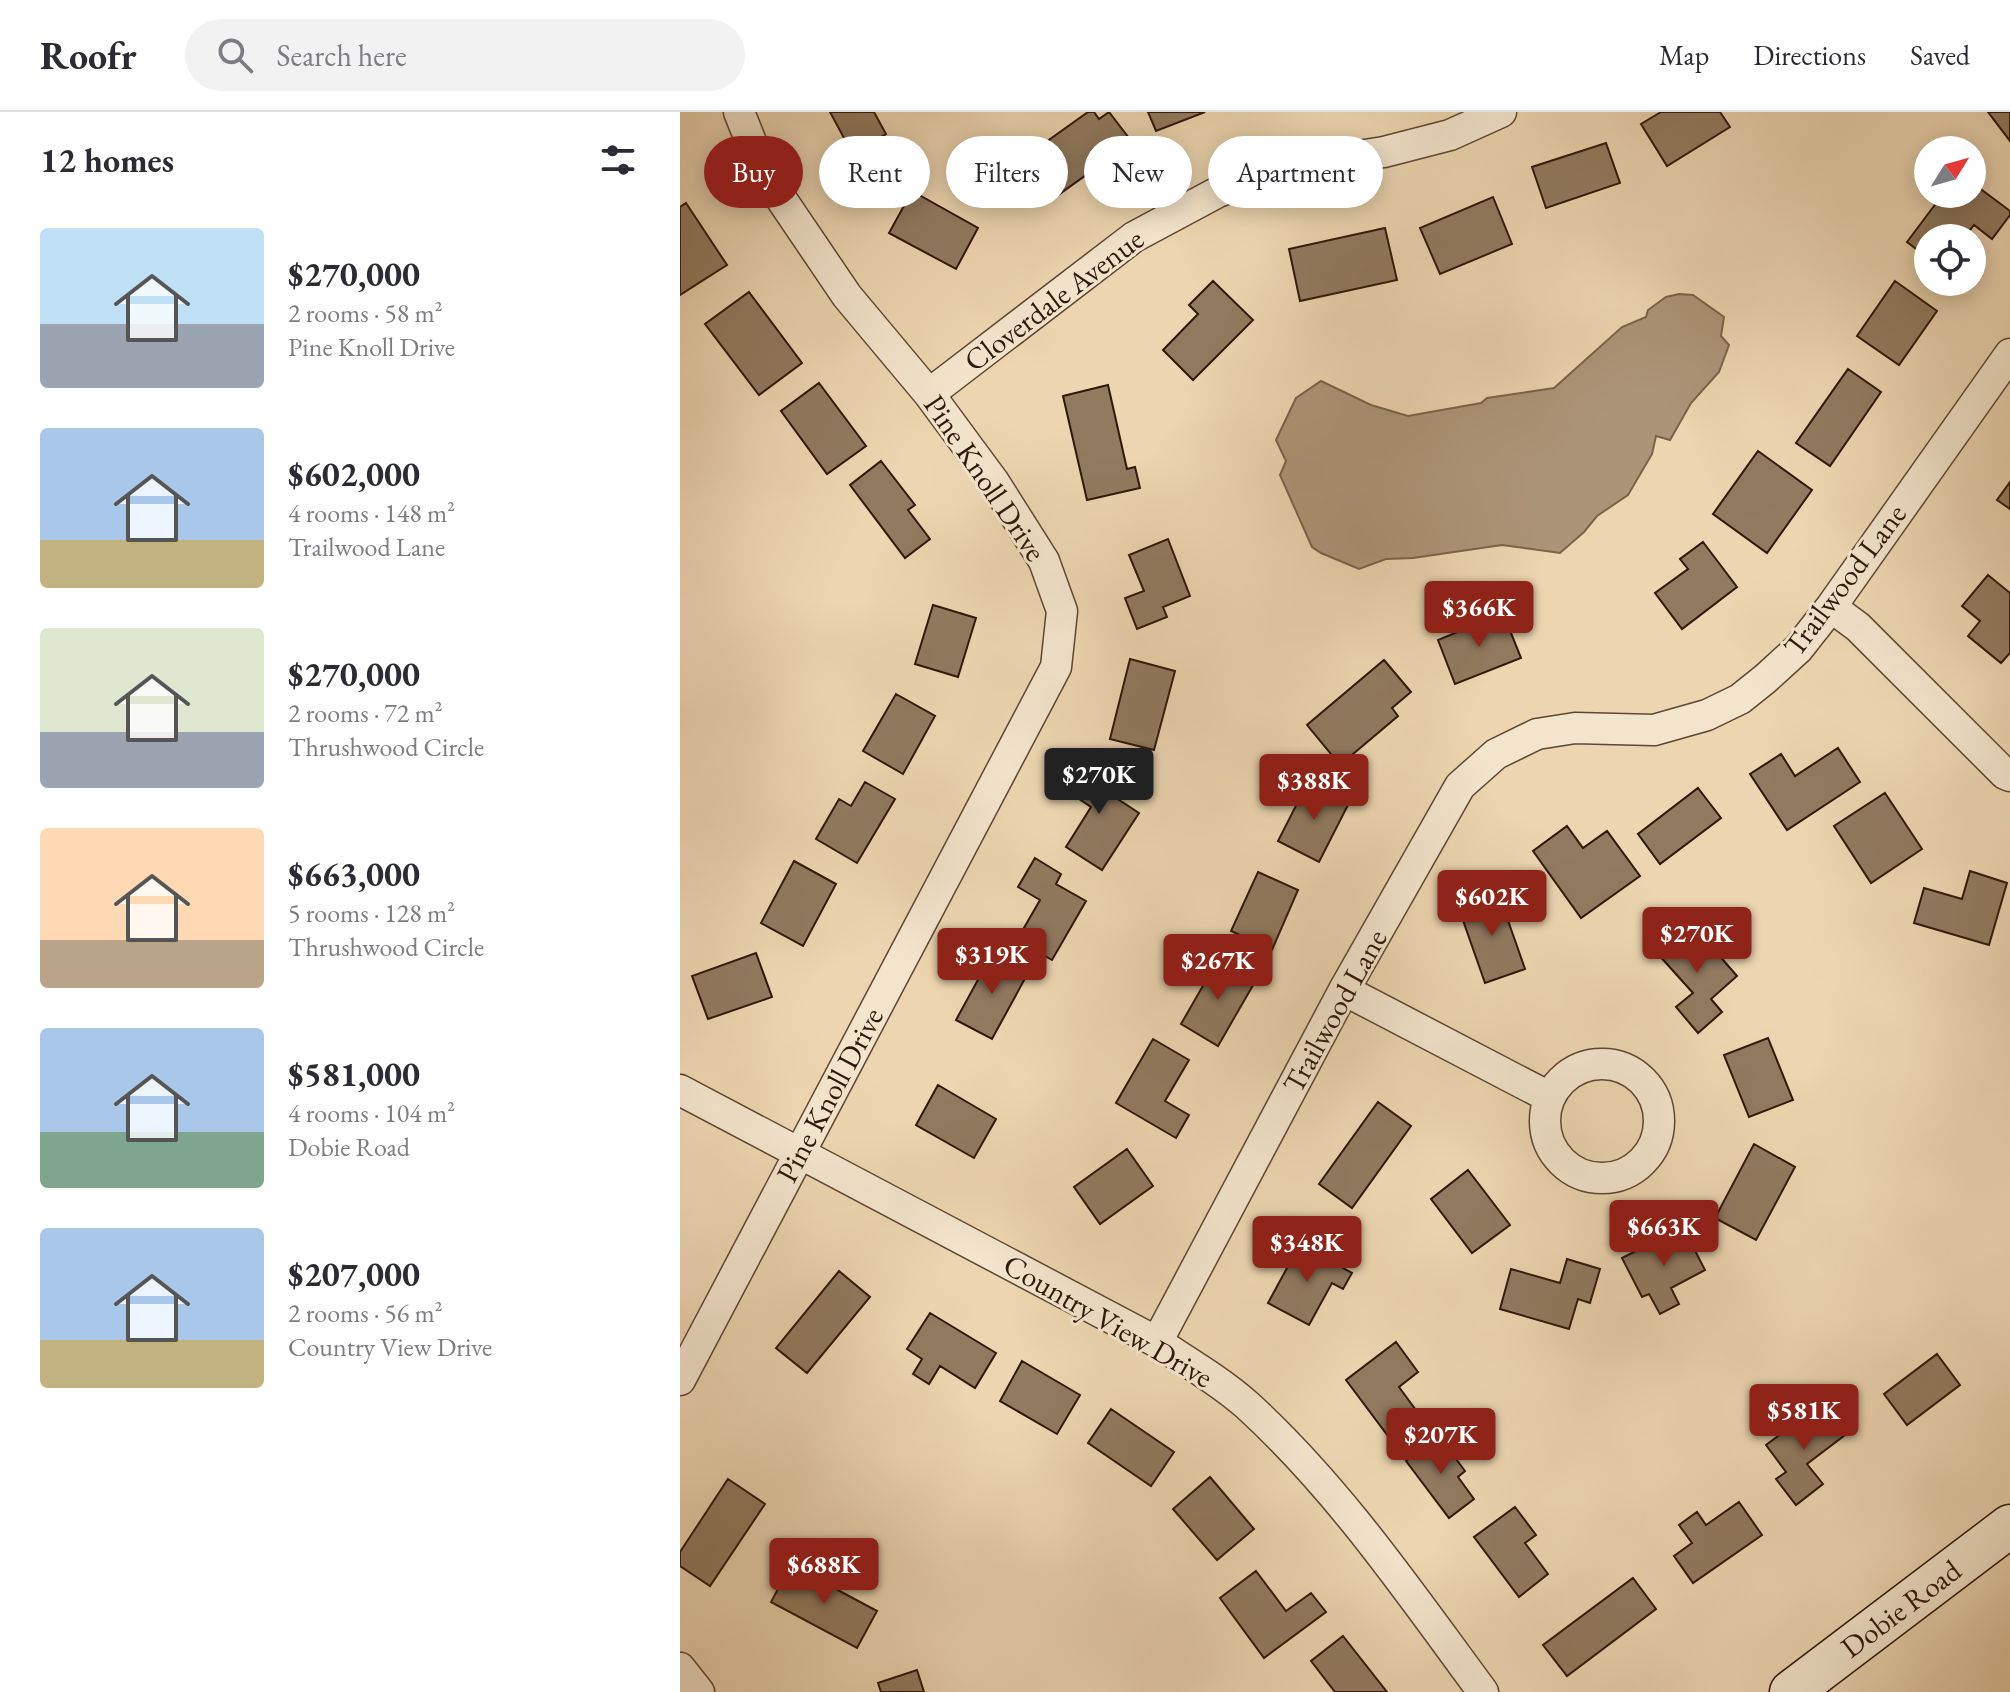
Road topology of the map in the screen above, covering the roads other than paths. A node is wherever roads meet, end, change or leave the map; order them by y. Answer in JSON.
{"nodes":[{"id":1,"x":739,"y":112,"type":"edge"},
{"id":2,"x":1501,"y":112,"type":"edge"},
{"id":3,"x":2010,"y":354,"type":"edge"},
{"id":4,"x":929,"y":394,"type":"junction"},
{"id":5,"x":1831,"y":607,"type":"junction"},
{"id":6,"x":2010,"y":776,"type":"edge"},
{"id":7,"x":1344,"y":990,"type":"junction"},
{"id":8,"x":680,"y":1090,"type":"edge"},
{"id":9,"x":1549,"y":1097,"type":"dead end"},
{"id":10,"x":800,"y":1153,"type":"junction"},
{"id":11,"x":1157,"y":1342,"type":"junction"},
{"id":12,"x":680,"y":1380,"type":"edge"},
{"id":13,"x":2010,"y":1526,"type":"edge"},
{"id":14,"x":680,"y":1668,"type":"edge"},
{"id":15,"x":699,"y":1692,"type":"edge"},
{"id":16,"x":1483,"y":1692,"type":"edge"},
{"id":17,"x":1791,"y":1692,"type":"edge"}],
"edges":[{"from":1,"to":4,"type":"street","name":"Pine Knoll Drive"},
{"from":2,"to":4,"type":"street","name":"Cloverdale Avenue"},
{"from":3,"to":5,"type":"street","name":"Trailwood Lane"},
{"from":4,"to":10,"type":"street","name":"Pine Knoll Drive"},
{"from":5,"to":6,"type":"street"},
{"from":5,"to":7,"type":"street","name":"Trailwood Lane"},
{"from":7,"to":9,"type":"street"},
{"from":7,"to":11,"type":"street","name":"Trailwood Lane"},
{"from":8,"to":10,"type":"street","name":"Country View Drive"},
{"from":10,"to":11,"type":"street","name":"Country View Drive"},
{"from":10,"to":12,"type":"street","name":"Pine Knoll Drive"},
{"from":11,"to":16,"type":"street","name":"Country View Drive"},
{"from":13,"to":17,"type":"street","name":"Dobie Road"},
{"from":14,"to":15,"type":"street"}]}
